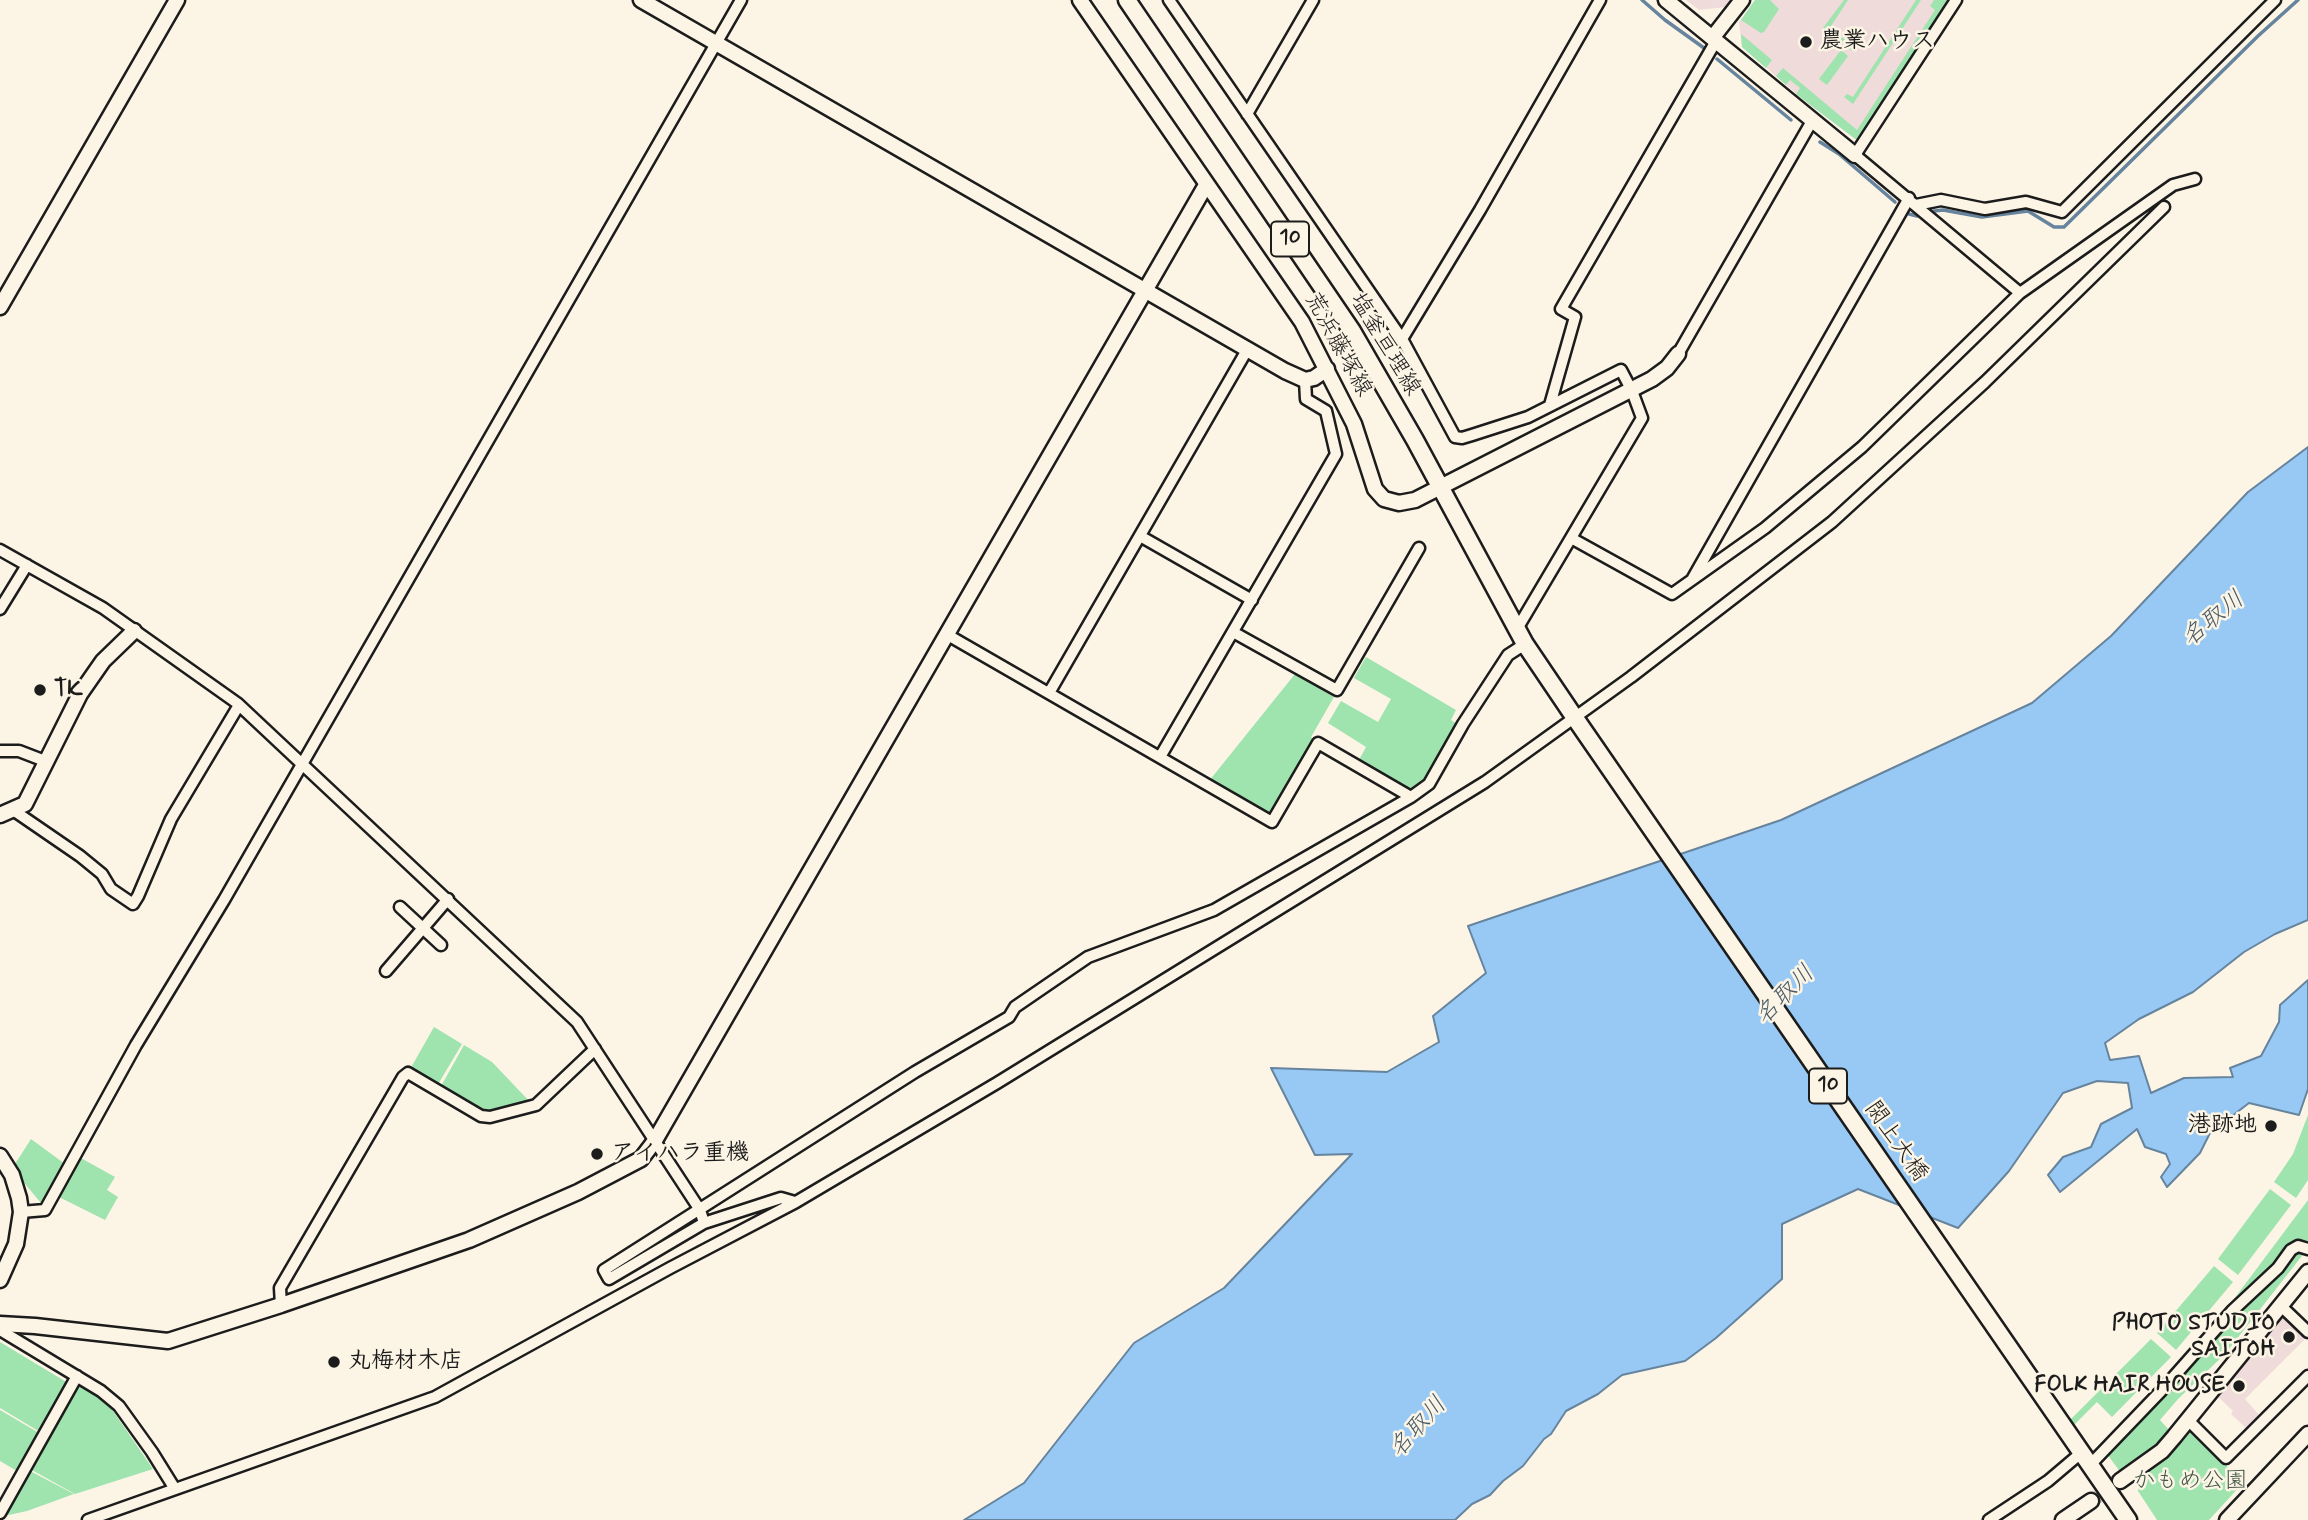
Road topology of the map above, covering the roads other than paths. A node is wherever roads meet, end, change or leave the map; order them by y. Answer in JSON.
{"nodes":[{"id":1,"x":177,"y":0,"type":"edge"},
{"id":2,"x":641,"y":0,"type":"edge"},
{"id":3,"x":741,"y":0,"type":"edge"},
{"id":4,"x":1080,"y":0,"type":"edge"},
{"id":5,"x":1127,"y":0,"type":"edge"},
{"id":6,"x":1169,"y":0,"type":"edge"},
{"id":7,"x":1313,"y":0,"type":"edge"},
{"id":8,"x":1600,"y":0,"type":"edge"},
{"id":9,"x":1666,"y":0,"type":"edge"},
{"id":10,"x":1742,"y":0,"type":"edge"},
{"id":11,"x":1956,"y":0,"type":"edge"},
{"id":12,"x":2275,"y":0,"type":"edge"},
{"id":13,"x":1714,"y":39,"type":"junction"},
{"id":14,"x":716,"y":44,"type":"junction"},
{"id":15,"x":1247,"y":114,"type":"junction"},
{"id":16,"x":1812,"y":121,"type":"junction"},
{"id":17,"x":1855,"y":155,"type":"junction"},
{"id":18,"x":2195,"y":179,"type":"dead end"},
{"id":19,"x":1206,"y":185,"type":"junction"},
{"id":20,"x":1912,"y":201,"type":"junction"},
{"id":21,"x":2164,"y":207,"type":"dead end"},
{"id":22,"x":1145,"y":291,"type":"junction"},
{"id":23,"x":2020,"y":293,"type":"junction"},
{"id":24,"x":0,"y":307,"type":"edge"},
{"id":25,"x":1402,"y":339,"type":"junction"},
{"id":26,"x":1247,"y":350,"type":"junction"},
{"id":27,"x":1678,"y":354,"type":"joint"},
{"id":28,"x":1327,"y":369,"type":"junction"},
{"id":29,"x":1305,"y":380,"type":"junction"},
{"id":30,"x":1632,"y":391,"type":"junction"},
{"id":31,"x":1550,"y":405,"type":"junction"},
{"id":32,"x":1438,"y":487,"type":"junction"},
{"id":33,"x":1140,"y":536,"type":"junction"},
{"id":34,"x":1572,"y":538,"type":"junction"},
{"id":35,"x":1419,"y":548,"type":"dead end"},
{"id":36,"x":0,"y":550,"type":"edge"},
{"id":37,"x":27,"y":565,"type":"junction"},
{"id":38,"x":1691,"y":580,"type":"junction"},
{"id":39,"x":1252,"y":600,"type":"junction"},
{"id":40,"x":0,"y":609,"type":"edge"},
{"id":41,"x":134,"y":631,"type":"junction"},
{"id":42,"x":1233,"y":632,"type":"junction"},
{"id":43,"x":946,"y":634,"type":"junction"},
{"id":44,"x":1521,"y":637,"type":"junction"},
{"id":45,"x":1049,"y":693,"type":"junction"},
{"id":46,"x":239,"y":705,"type":"junction"},
{"id":47,"x":1577,"y":722,"type":"junction"},
{"id":48,"x":0,"y":751,"type":"edge"},
{"id":49,"x":1160,"y":758,"type":"junction"},
{"id":50,"x":45,"y":761,"type":"junction"},
{"id":51,"x":302,"y":763,"type":"junction"},
{"id":52,"x":1411,"y":797,"type":"junction"},
{"id":53,"x":7,"y":813,"type":"edge"},
{"id":54,"x":447,"y":899,"type":"junction"},
{"id":55,"x":400,"y":907,"type":"dead end"},
{"id":56,"x":423,"y":928,"type":"junction"},
{"id":57,"x":441,"y":945,"type":"dead end"},
{"id":58,"x":386,"y":971,"type":"dead end"},
{"id":59,"x":595,"y":1049,"type":"junction"},
{"id":60,"x":654,"y":1142,"type":"junction"},
{"id":61,"x":0,"y":1156,"type":"edge"},
{"id":62,"x":795,"y":1202,"type":"junction"},
{"id":63,"x":699,"y":1210,"type":"junction"},
{"id":64,"x":20,"y":1212,"type":"junction"},
{"id":65,"x":704,"y":1223,"type":"junction"},
{"id":66,"x":2308,"y":1249,"type":"edge"},
{"id":67,"x":2308,"y":1272,"type":"edge"},
{"id":68,"x":0,"y":1280,"type":"edge"},
{"id":69,"x":281,"y":1305,"type":"junction"},
{"id":70,"x":2281,"y":1306,"type":"junction"},
{"id":71,"x":0,"y":1324,"type":"edge"},
{"id":72,"x":0,"y":1330,"type":"edge"},
{"id":73,"x":2308,"y":1332,"type":"edge"},
{"id":74,"x":78,"y":1376,"type":"junction"},
{"id":75,"x":2308,"y":1376,"type":"edge"},
{"id":76,"x":2188,"y":1420,"type":"junction"},
{"id":77,"x":2308,"y":1434,"type":"edge"},
{"id":78,"x":2083,"y":1455,"type":"junction"},
{"id":79,"x":2120,"y":1482,"type":"tunnel mouth"},
{"id":80,"x":175,"y":1489,"type":"junction"},
{"id":81,"x":2091,"y":1501,"type":"tunnel mouth"},
{"id":82,"x":0,"y":1513,"type":"edge"},
{"id":83,"x":2068,"y":1519,"type":"edge"},
{"id":84,"x":88,"y":1520,"type":"edge"},
{"id":85,"x":1989,"y":1520,"type":"edge"},
{"id":86,"x":2128,"y":1520,"type":"edge"},
{"id":87,"x":2227,"y":1520,"type":"edge"}],
"edges":[{"from":1,"to":24,"type":"street"},
{"from":2,"to":14,"type":"street"},
{"from":3,"to":14,"type":"street"},
{"from":4,"to":19,"type":"street","name":"荒浜藤塚線"},
{"from":5,"to":32,"type":"main road","name":"塩釜亘理線","number":"10"},
{"from":6,"to":15,"type":"street"},
{"from":7,"to":15,"type":"street"},
{"from":8,"to":25,"type":"street"},
{"from":9,"to":13,"type":"street"},
{"from":10,"to":13,"type":"street"},
{"from":11,"to":17,"type":"street"},
{"from":12,"to":20,"type":"street"},
{"from":13,"to":16,"type":"street"},
{"from":13,"to":31,"type":"street"},
{"from":14,"to":22,"type":"street"},
{"from":14,"to":51,"type":"street"},
{"from":15,"to":25,"type":"street"},
{"from":16,"to":17,"type":"street"},
{"from":16,"to":27,"type":"street"},
{"from":17,"to":20,"type":"street"},
{"from":18,"to":23,"type":"street"},
{"from":19,"to":22,"type":"street"},
{"from":19,"to":28,"type":"street","name":"荒浜藤塚線"},
{"from":20,"to":23,"type":"street"},
{"from":20,"to":38,"type":"street"},
{"from":21,"to":47,"type":"street"},
{"from":22,"to":26,"type":"street"},
{"from":22,"to":43,"type":"street"},
{"from":23,"to":38,"type":"street"},
{"from":25,"to":31,"type":"street"},
{"from":26,"to":29,"type":"street"},
{"from":26,"to":33,"type":"street"},
{"from":27,"to":30,"type":"street"},
{"from":28,"to":29,"type":"street"},
{"from":28,"to":32,"type":"street","name":"荒浜藤塚線"},
{"from":29,"to":39,"type":"street"},
{"from":30,"to":31,"type":"street"},
{"from":30,"to":32,"type":"street"},
{"from":30,"to":34,"type":"street"},
{"from":32,"to":44,"type":"main road","name":"塩釜亘理線","number":"10"},
{"from":33,"to":39,"type":"street"},
{"from":33,"to":45,"type":"street"},
{"from":34,"to":38,"type":"street"},
{"from":34,"to":44,"type":"street"},
{"from":35,"to":42,"type":"street"},
{"from":36,"to":37,"type":"street"},
{"from":37,"to":40,"type":"street"},
{"from":37,"to":41,"type":"street"},
{"from":39,"to":42,"type":"street"},
{"from":41,"to":46,"type":"street"},
{"from":41,"to":50,"type":"street"},
{"from":42,"to":49,"type":"street"},
{"from":43,"to":45,"type":"street"},
{"from":43,"to":60,"type":"street"},
{"from":44,"to":47,"type":"main road","name":"塩釜亘理線","number":"10"},
{"from":44,"to":52,"type":"street"},
{"from":45,"to":49,"type":"street"},
{"from":46,"to":51,"type":"street"},
{"from":46,"to":53,"type":"street"},
{"from":47,"to":62,"type":"street"},
{"from":47,"to":78,"type":"main road","name":"閖上大橋","number":"10"},
{"from":48,"to":50,"type":"street"},
{"from":49,"to":52,"type":"street"},
{"from":50,"to":53,"type":"street"},
{"from":51,"to":54,"type":"street"},
{"from":51,"to":64,"type":"street"},
{"from":52,"to":63,"type":"street"},
{"from":54,"to":56,"type":"street"},
{"from":54,"to":59,"type":"street"},
{"from":55,"to":56,"type":"street"},
{"from":56,"to":57,"type":"street"},
{"from":56,"to":58,"type":"street"},
{"from":59,"to":60,"type":"street"},
{"from":59,"to":69,"type":"street"},
{"from":60,"to":63,"type":"street"},
{"from":60,"to":69,"type":"street"},
{"from":61,"to":64,"type":"street"},
{"from":62,"to":65,"type":"street"},
{"from":62,"to":80,"type":"street"},
{"from":63,"to":65,"type":"street"},
{"from":63,"to":65,"type":"street"},
{"from":64,"to":68,"type":"street"},
{"from":66,"to":78,"type":"street"},
{"from":67,"to":70,"type":"street"},
{"from":69,"to":71,"type":"street"},
{"from":70,"to":73,"type":"street"},
{"from":70,"to":76,"type":"street"},
{"from":72,"to":74,"type":"street"},
{"from":74,"to":80,"type":"street"},
{"from":74,"to":82,"type":"street"},
{"from":75,"to":76,"type":"street"},
{"from":76,"to":79,"type":"street"},
{"from":77,"to":87,"type":"street"},
{"from":78,"to":85,"type":"street"},
{"from":78,"to":86,"type":"main road","number":"10"},
{"from":80,"to":84,"type":"street"},
{"from":81,"to":83,"type":"street"}]}
